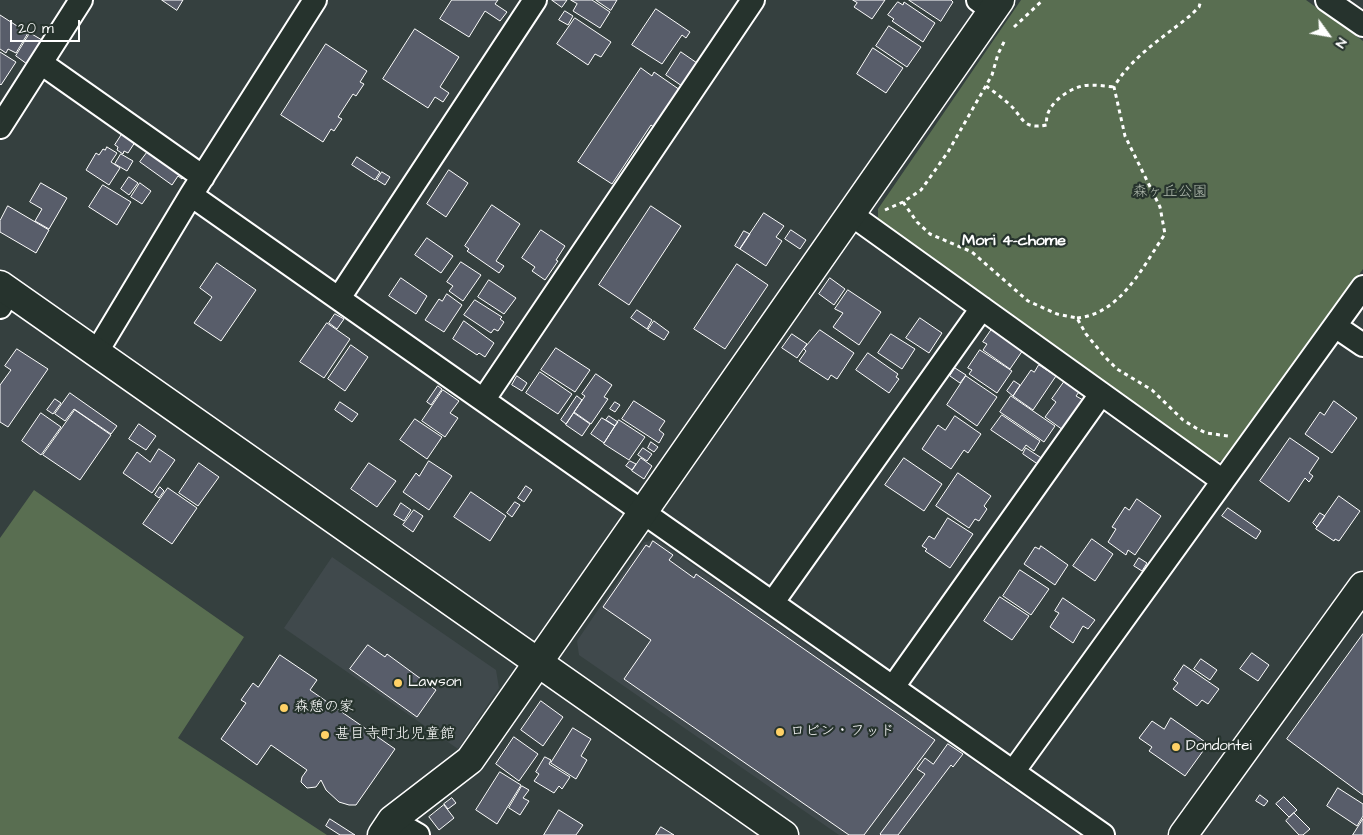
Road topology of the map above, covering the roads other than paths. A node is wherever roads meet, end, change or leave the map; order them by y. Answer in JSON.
{"nodes":[{"id":1,"x":81,"y":0,"type":"edge"},
{"id":2,"x":315,"y":0,"type":"edge"},
{"id":3,"x":535,"y":0,"type":"edge"},
{"id":4,"x":753,"y":0,"type":"edge"},
{"id":5,"x":1327,"y":0,"type":"edge"},
{"id":6,"x":991,"y":4,"type":"edge"},
{"id":7,"x":1363,"y":25,"type":"edge"},
{"id":8,"x":41,"y":63,"type":"junction"},
{"id":9,"x":3,"y":114,"type":"edge"},
{"id":10,"x":197,"y":186,"type":"junction"},
{"id":11,"x":861,"y":221,"type":"junction"},
{"id":12,"x":1363,"y":287,"type":"edge"},
{"id":13,"x":3,"y":294,"type":"edge"},
{"id":14,"x":339,"y":298,"type":"junction"},
{"id":15,"x":982,"y":308,"type":"junction"},
{"id":16,"x":1335,"y":326,"type":"junction"},
{"id":17,"x":1363,"y":345,"type":"edge"},
{"id":18,"x":96,"y":353,"type":"junction"},
{"id":19,"x":1101,"y":394,"type":"junction"},
{"id":20,"x":484,"y":399,"type":"junction"},
{"id":21,"x":1223,"y":481,"type":"junction"},
{"id":22,"x":643,"y":510,"type":"junction"},
{"id":23,"x":1363,"y":586,"type":"edge"},
{"id":24,"x":773,"y":602,"type":"junction"},
{"id":25,"x":537,"y":662,"type":"junction"},
{"id":26,"x":893,"y":687,"type":"junction"},
{"id":27,"x":1013,"y":772,"type":"junction"},
{"id":28,"x":387,"y":828,"type":"edge"},
{"id":29,"x":418,"y":835,"type":"edge"},
{"id":30,"x":784,"y":835,"type":"edge"},
{"id":31,"x":1103,"y":835,"type":"edge"},
{"id":32,"x":1183,"y":835,"type":"edge"}],
"edges":[{"from":1,"to":8,"type":"street"},
{"from":2,"to":10,"type":"street"},
{"from":3,"to":14,"type":"street"},
{"from":4,"to":20,"type":"street"},
{"from":5,"to":7,"type":"street"},
{"from":6,"to":11,"type":"street"},
{"from":8,"to":9,"type":"street"},
{"from":8,"to":10,"type":"street"},
{"from":10,"to":14,"type":"street"},
{"from":10,"to":18,"type":"street"},
{"from":11,"to":15,"type":"street"},
{"from":11,"to":22,"type":"street"},
{"from":12,"to":16,"type":"street"},
{"from":13,"to":18,"type":"street"},
{"from":14,"to":20,"type":"street"},
{"from":15,"to":19,"type":"street"},
{"from":15,"to":24,"type":"street"},
{"from":16,"to":17,"type":"street"},
{"from":16,"to":21,"type":"street"},
{"from":18,"to":25,"type":"street"},
{"from":19,"to":21,"type":"street"},
{"from":19,"to":26,"type":"street"},
{"from":20,"to":22,"type":"street"},
{"from":21,"to":27,"type":"street"},
{"from":22,"to":24,"type":"street"},
{"from":22,"to":25,"type":"street"},
{"from":23,"to":32,"type":"street"},
{"from":24,"to":26,"type":"street"},
{"from":25,"to":28,"type":"street"},
{"from":25,"to":30,"type":"street"},
{"from":26,"to":27,"type":"street"},
{"from":27,"to":31,"type":"street"},
{"from":28,"to":29,"type":"street"}]}
